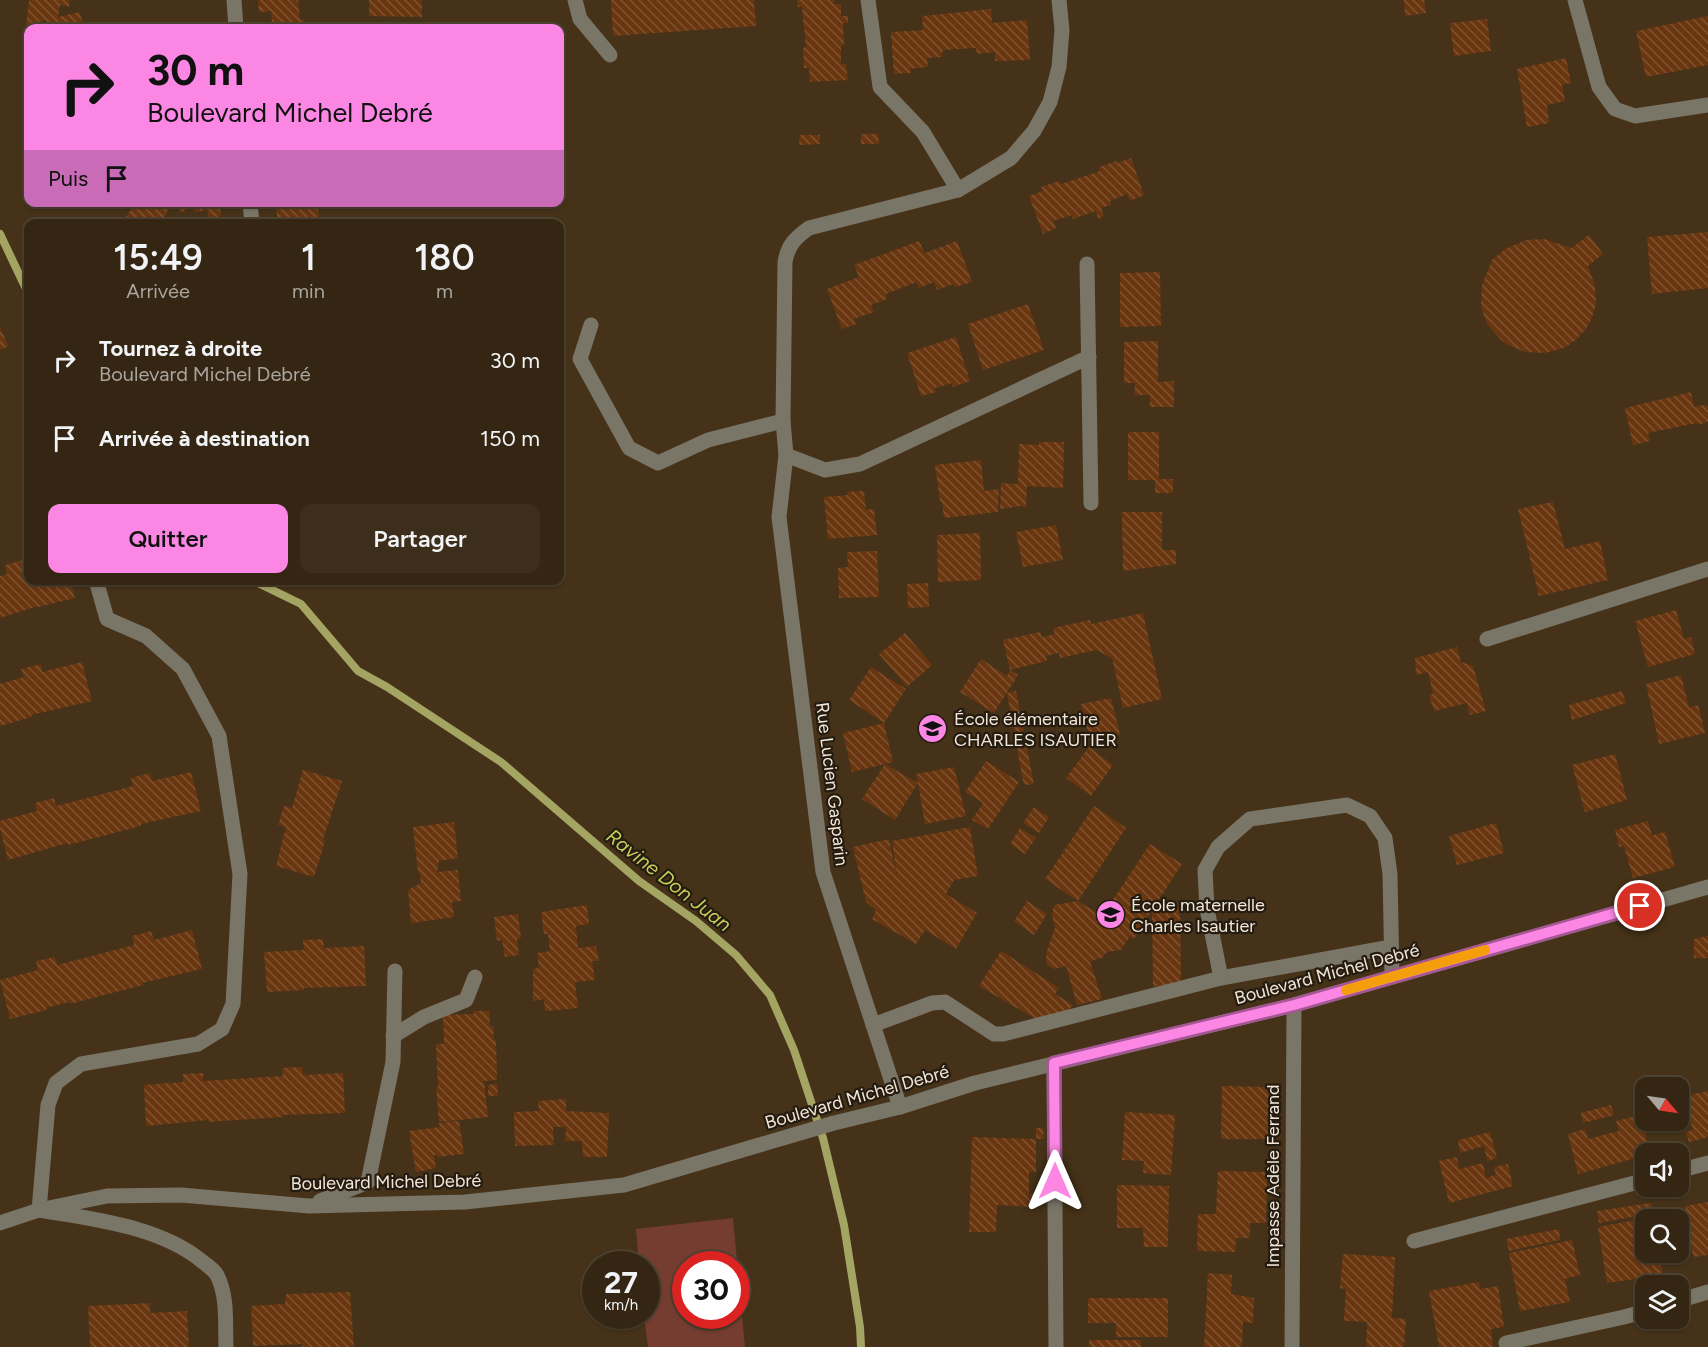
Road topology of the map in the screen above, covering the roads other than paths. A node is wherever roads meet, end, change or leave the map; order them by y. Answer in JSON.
{"nodes":[{"id":1,"x":234,"y":0,"type":"edge"},
{"id":2,"x":575,"y":0,"type":"edge"},
{"id":3,"x":868,"y":0,"type":"edge"},
{"id":4,"x":1059,"y":0,"type":"edge"},
{"id":5,"x":1575,"y":0,"type":"edge"},
{"id":6,"x":236,"y":24,"type":"edge"},
{"id":7,"x":610,"y":55,"type":"dead end"},
{"id":8,"x":1708,"y":105,"type":"edge"},
{"id":9,"x":958,"y":190,"type":"junction"},
{"id":10,"x":1088,"y":264,"type":"dead end"},
{"id":11,"x":591,"y":325,"type":"dead end"},
{"id":12,"x":1089,"y":357,"type":"junction"},
{"id":13,"x":783,"y":421,"type":"junction"},
{"id":14,"x":786,"y":455,"type":"junction"},
{"id":15,"x":1091,"y":503,"type":"dead end"},
{"id":16,"x":1708,"y":569,"type":"edge"},
{"id":17,"x":97,"y":585,"type":"edge"},
{"id":18,"x":1487,"y":639,"type":"dead end"},
{"id":19,"x":1708,"y":886,"type":"edge"},
{"id":20,"x":1391,"y":947,"type":"junction"},
{"id":21,"x":395,"y":970,"type":"dead end"},
{"id":22,"x":475,"y":977,"type":"dead end"},
{"id":23,"x":1392,"y":977,"type":"junction"},
{"id":24,"x":1221,"y":978,"type":"junction"},
{"id":25,"x":1294,"y":1005,"type":"junction"},
{"id":26,"x":873,"y":1025,"type":"junction"},
{"id":27,"x":393,"y":1036,"type":"junction"},
{"id":28,"x":1054,"y":1063,"type":"junction"},
{"id":29,"x":900,"y":1107,"type":"junction"},
{"id":30,"x":1708,"y":1163,"type":"edge"},
{"id":31,"x":1689,"y":1168,"type":"edge"},
{"id":32,"x":1635,"y":1183,"type":"edge"},
{"id":33,"x":309,"y":1206,"type":"junction"},
{"id":34,"x":39,"y":1210,"type":"junction"},
{"id":35,"x":0,"y":1222,"type":"edge"},
{"id":36,"x":1414,"y":1241,"type":"dead end"},
{"id":37,"x":1708,"y":1292,"type":"edge"},
{"id":38,"x":1689,"y":1298,"type":"edge"},
{"id":39,"x":1635,"y":1314,"type":"edge"},
{"id":40,"x":1506,"y":1343,"type":"dead end"},
{"id":41,"x":226,"y":1347,"type":"edge"},
{"id":42,"x":1056,"y":1347,"type":"edge"},
{"id":43,"x":1292,"y":1347,"type":"edge"}],
"edges":[{"from":1,"to":6,"type":"street"},
{"from":2,"to":7,"type":"street"},
{"from":3,"to":9,"type":"street"},
{"from":4,"to":9,"type":"street","name":"Rue Lucien Gasparin"},
{"from":5,"to":8,"type":"street"},
{"from":9,"to":13,"type":"street","name":"Rue Lucien Gasparin"},
{"from":10,"to":12,"type":"street"},
{"from":11,"to":13,"type":"street"},
{"from":12,"to":14,"type":"street"},
{"from":12,"to":15,"type":"street"},
{"from":13,"to":14,"type":"street","name":"Rue Lucien Gasparin"},
{"from":14,"to":26,"type":"street","name":"Rue Lucien Gasparin"},
{"from":16,"to":18,"type":"street"},
{"from":17,"to":34,"type":"street"},
{"from":19,"to":23,"type":"street","name":"Boulevard Michel Debré"},
{"from":20,"to":23,"type":"street"},
{"from":20,"to":24,"type":"street"},
{"from":20,"to":24,"type":"street"},
{"from":21,"to":27,"type":"street"},
{"from":22,"to":27,"type":"street"},
{"from":23,"to":25,"type":"street","name":"Boulevard Michel Debré"},
{"from":24,"to":26,"type":"street"},
{"from":25,"to":28,"type":"street","name":"Boulevard Michel Debré"},
{"from":25,"to":43,"type":"street","name":"Impasse Adèle Ferrand"},
{"from":26,"to":29,"type":"street","name":"Rue Lucien Gasparin"},
{"from":27,"to":33,"type":"street"},
{"from":28,"to":29,"type":"street","name":"Boulevard Michel Debré"},
{"from":28,"to":42,"type":"street"},
{"from":29,"to":33,"type":"street","name":"Boulevard Michel Debré"},
{"from":30,"to":31,"type":"street"},
{"from":32,"to":36,"type":"street"},
{"from":33,"to":34,"type":"street","name":"Boulevard Michel Debré"},
{"from":34,"to":35,"type":"street","name":"Boulevard Michel Debré"},
{"from":34,"to":41,"type":"street"},
{"from":37,"to":38,"type":"street"},
{"from":39,"to":40,"type":"street"}]}
